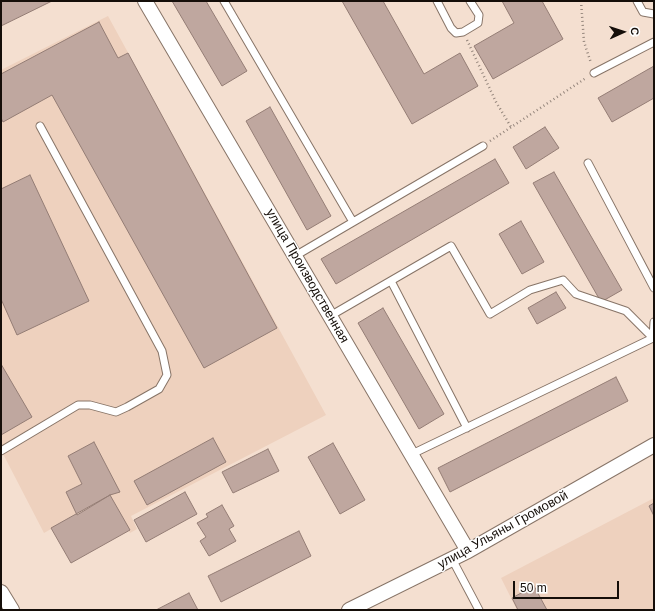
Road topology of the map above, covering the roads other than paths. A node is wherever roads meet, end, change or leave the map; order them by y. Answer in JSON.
{"nodes":[{"id":1,"x":145,"y":1,"type":"edge"},
{"id":2,"x":224,"y":1,"type":"edge"},
{"id":3,"x":437,"y":1,"type":"edge"},
{"id":4,"x":470,"y":1,"type":"edge"},
{"id":5,"x":637,"y":1,"type":"edge"},
{"id":6,"x":654,"y":14,"type":"edge"},
{"id":7,"x":654,"y":42,"type":"edge"},
{"id":8,"x":594,"y":73,"type":"road end"},
{"id":9,"x":40,"y":126,"type":"dead end"},
{"id":10,"x":483,"y":146,"type":"road end"},
{"id":11,"x":588,"y":164,"type":"dead end"},
{"id":12,"x":353,"y":222,"type":"junction"},
{"id":13,"x":295,"y":256,"type":"junction"},
{"id":14,"x":391,"y":281,"type":"junction"},
{"id":15,"x":654,"y":288,"type":"edge"},
{"id":16,"x":330,"y":316,"type":"junction"},
{"id":17,"x":654,"y":322,"type":"edge"},
{"id":18,"x":654,"y":338,"type":"edge"},
{"id":19,"x":467,"y":428,"type":"junction"},
{"id":20,"x":654,"y":445,"type":"edge"},
{"id":21,"x":1,"y":451,"type":"edge"},
{"id":22,"x":412,"y":454,"type":"junction"},
{"id":23,"x":468,"y":551,"type":"junction"},
{"id":24,"x":452,"y":559,"type":"junction"},
{"id":25,"x":1,"y":592,"type":"edge"},
{"id":26,"x":12,"y":610,"type":"edge"},
{"id":27,"x":349,"y":610,"type":"edge"},
{"id":28,"x":479,"y":610,"type":"edge"}],
"edges":[{"from":1,"to":13,"type":"street","name":"улица Производственная"},
{"from":2,"to":12,"type":"lane"},
{"from":3,"to":4,"type":"lane"},
{"from":5,"to":6,"type":"lane"},
{"from":7,"to":8,"type":"lane"},
{"from":9,"to":21,"type":"lane"},
{"from":10,"to":12,"type":"lane"},
{"from":11,"to":15,"type":"lane"},
{"from":12,"to":13,"type":"lane"},
{"from":13,"to":16,"type":"street","name":"улица Производственная"},
{"from":14,"to":16,"type":"lane"},
{"from":14,"to":18,"type":"lane"},
{"from":14,"to":19,"type":"lane"},
{"from":16,"to":22,"type":"street","name":"улица Производственная"},
{"from":17,"to":18,"type":"lane"},
{"from":18,"to":19,"type":"lane"},
{"from":19,"to":22,"type":"lane"},
{"from":20,"to":23,"type":"street","name":"улица Ульяны Громовой"},
{"from":22,"to":23,"type":"street","name":"улица Производственная"},
{"from":23,"to":24,"type":"street","name":"улица Ульяны Громовой"},
{"from":24,"to":27,"type":"street","name":"улица Ульяны Громовой"},
{"from":24,"to":28,"type":"lane"},
{"from":25,"to":26,"type":"street"}]}
